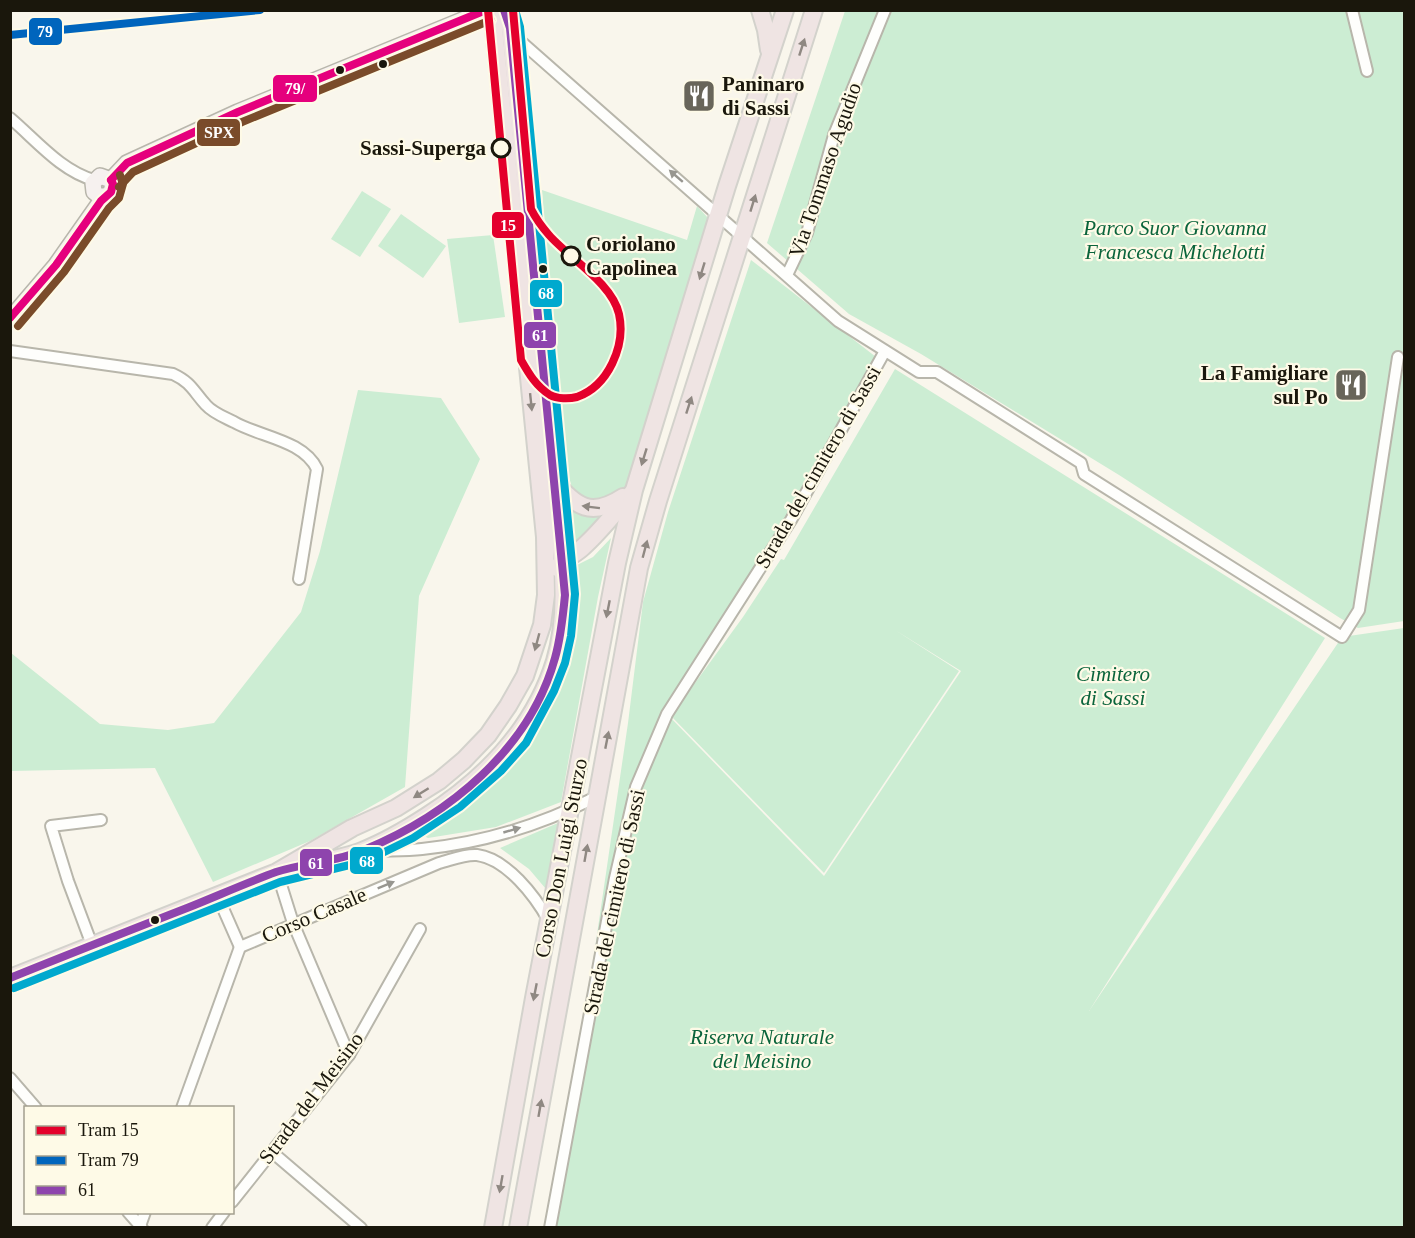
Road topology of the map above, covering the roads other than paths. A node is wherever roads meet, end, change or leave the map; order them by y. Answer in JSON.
{"nodes":[{"id":1,"x":487,"y":10,"type":"edge"},
{"id":2,"x":503,"y":10,"type":"edge"},
{"id":3,"x":760,"y":10,"type":"edge"},
{"id":4,"x":784,"y":10,"type":"edge"},
{"id":5,"x":814,"y":10,"type":"edge"},
{"id":6,"x":885,"y":10,"type":"edge"},
{"id":7,"x":1352,"y":10,"type":"edge"},
{"id":8,"x":455,"y":16,"type":"edge"},
{"id":9,"x":510,"y":31,"type":"junction"},
{"id":10,"x":770,"y":55,"type":"junction"},
{"id":11,"x":1367,"y":71,"type":"dead end"},
{"id":12,"x":10,"y":118,"type":"edge"},
{"id":13,"x":94,"y":180,"type":"junction"},
{"id":14,"x":111,"y":180,"type":"junction"},
{"id":15,"x":105,"y":196,"type":"junction"},
{"id":16,"x":720,"y":215,"type":"junction"},
{"id":17,"x":743,"y":237,"type":"junction"},
{"id":18,"x":787,"y":275,"type":"junction"},
{"id":19,"x":10,"y":319,"type":"edge"},
{"id":20,"x":10,"y":351,"type":"edge"},
{"id":21,"x":885,"y":351,"type":"junction"},
{"id":22,"x":1398,"y":357,"type":"dead end"},
{"id":23,"x":554,"y":481,"type":"junction"},
{"id":24,"x":634,"y":490,"type":"junction"},
{"id":25,"x":562,"y":561,"type":"junction"},
{"id":26,"x":299,"y":579,"type":"dead end"},
{"id":27,"x":546,"y":584,"type":"junction"},
{"id":28,"x":596,"y":798,"type":"junction"},
{"id":29,"x":570,"y":811,"type":"junction"},
{"id":30,"x":101,"y":820,"type":"dead end"},
{"id":31,"x":456,"y":844,"type":"junction"},
{"id":32,"x":362,"y":851,"type":"junction"},
{"id":33,"x":475,"y":855,"type":"junction"},
{"id":34,"x":439,"y":863,"type":"junction"},
{"id":35,"x":277,"y":872,"type":"junction"},
{"id":36,"x":218,"y":897,"type":"junction"},
{"id":37,"x":549,"y":921,"type":"junction"},
{"id":38,"x":293,"y":923,"type":"junction"},
{"id":39,"x":420,"y":929,"type":"dead end"},
{"id":40,"x":92,"y":945,"type":"junction"},
{"id":41,"x":240,"y":947,"type":"junction"},
{"id":42,"x":10,"y":978,"type":"edge"},
{"id":43,"x":349,"y":1055,"type":"junction"},
{"id":44,"x":10,"y":1078,"type":"edge"},
{"id":45,"x":35,"y":1106,"type":"edge"},
{"id":46,"x":182,"y":1106,"type":"edge"},
{"id":47,"x":272,"y":1152,"type":"junction"},
{"id":48,"x":234,"y":1200,"type":"edge"},
{"id":49,"x":130,"y":1214,"type":"edge"},
{"id":50,"x":222,"y":1214,"type":"edge"},
{"id":51,"x":141,"y":1227,"type":"edge"},
{"id":52,"x":212,"y":1227,"type":"edge"},
{"id":53,"x":361,"y":1227,"type":"edge"},
{"id":54,"x":493,"y":1227,"type":"edge"},
{"id":55,"x":518,"y":1227,"type":"edge"},
{"id":56,"x":550,"y":1227,"type":"edge"}],
"edges":[{"from":1,"to":8,"type":"street"},
{"from":2,"to":9,"type":"main road","name":"Corso Casale"},
{"from":2,"to":27,"type":"main road","name":"Corso Casale","one_way":true},
{"from":3,"to":10,"type":"main road"},
{"from":4,"to":10,"type":"main road"},
{"from":17,"to":5,"type":"main road","one_way":true},
{"from":6,"to":18,"type":"street","name":"Via Tommaso Agudio"},
{"from":7,"to":11,"type":"street"},
{"from":8,"to":14,"type":"street"},
{"from":16,"to":9,"type":"street","name":"Via Tommaso Agudio","one_way":true},
{"from":9,"to":23,"type":"main road","name":"Corso Casale"},
{"from":10,"to":16,"type":"main road"},
{"from":12,"to":13,"type":"street"},
{"from":13,"to":14,"type":"street"},
{"from":13,"to":15,"type":"street"},
{"from":14,"to":15,"type":"street"},
{"from":15,"to":19,"type":"street"},
{"from":16,"to":17,"type":"street","name":"Via Tommaso Agudio"},
{"from":16,"to":24,"type":"main road","one_way":true},
{"from":17,"to":18,"type":"street","name":"Via Tommaso Agudio"},
{"from":28,"to":17,"type":"main road","name":"Corso Don Luigi Sturzo","one_way":true},
{"from":18,"to":21,"type":"street","name":"Strada del cimitero di Sassi"},
{"from":20,"to":26,"type":"street"},
{"from":21,"to":22,"type":"street","name":"Strada del cimitero di Sassi"},
{"from":21,"to":56,"type":"street","name":"Strada del cimitero di Sassi"},
{"from":24,"to":23,"type":"main road","one_way":true},
{"from":23,"to":25,"type":"main road","name":"Corso Casale"},
{"from":24,"to":25,"type":"main road"},
{"from":24,"to":29,"type":"main road","name":"Corso Don Luigi Sturzo","one_way":true},
{"from":25,"to":27,"type":"main road"},
{"from":25,"to":32,"type":"main road","name":"Corso Casale"},
{"from":27,"to":35,"type":"main road","name":"Corso Casale","one_way":true},
{"from":28,"to":29,"type":"street"},
{"from":55,"to":28,"type":"main road","name":"Corso Don Luigi Sturzo","one_way":true},
{"from":31,"to":29,"type":"street","one_way":true},
{"from":29,"to":37,"type":"main road","name":"Corso Don Luigi Sturzo"},
{"from":30,"to":40,"type":"street"},
{"from":31,"to":32,"type":"street"},
{"from":31,"to":33,"type":"street"},
{"from":31,"to":34,"type":"street","name":"Corso Casale"},
{"from":32,"to":35,"type":"main road","name":"Corso Casale"},
{"from":33,"to":34,"type":"street","name":"Corso Casale"},
{"from":33,"to":37,"type":"street","name":"Corso Casale"},
{"from":38,"to":34,"type":"street","name":"Corso Casale","one_way":true},
{"from":35,"to":36,"type":"main road","name":"Corso Casale"},
{"from":35,"to":38,"type":"street"},
{"from":36,"to":40,"type":"main road","name":"Corso Casale"},
{"from":36,"to":41,"type":"street","name":"Corso Casale"},
{"from":37,"to":54,"type":"main road","name":"Corso Don Luigi Sturzo","one_way":true},
{"from":38,"to":41,"type":"street","name":"Corso Casale"},
{"from":38,"to":43,"type":"street"},
{"from":39,"to":43,"type":"street","name":"Strada del Meisino"},
{"from":40,"to":42,"type":"main road","name":"Corso Casale"},
{"from":41,"to":46,"type":"street"},
{"from":43,"to":47,"type":"street","name":"Strada del Meisino"},
{"from":44,"to":45,"type":"street"},
{"from":47,"to":48,"type":"street","name":"Strada del Meisino"},
{"from":47,"to":53,"type":"street"},
{"from":49,"to":51,"type":"street"},
{"from":50,"to":52,"type":"street"}]}
